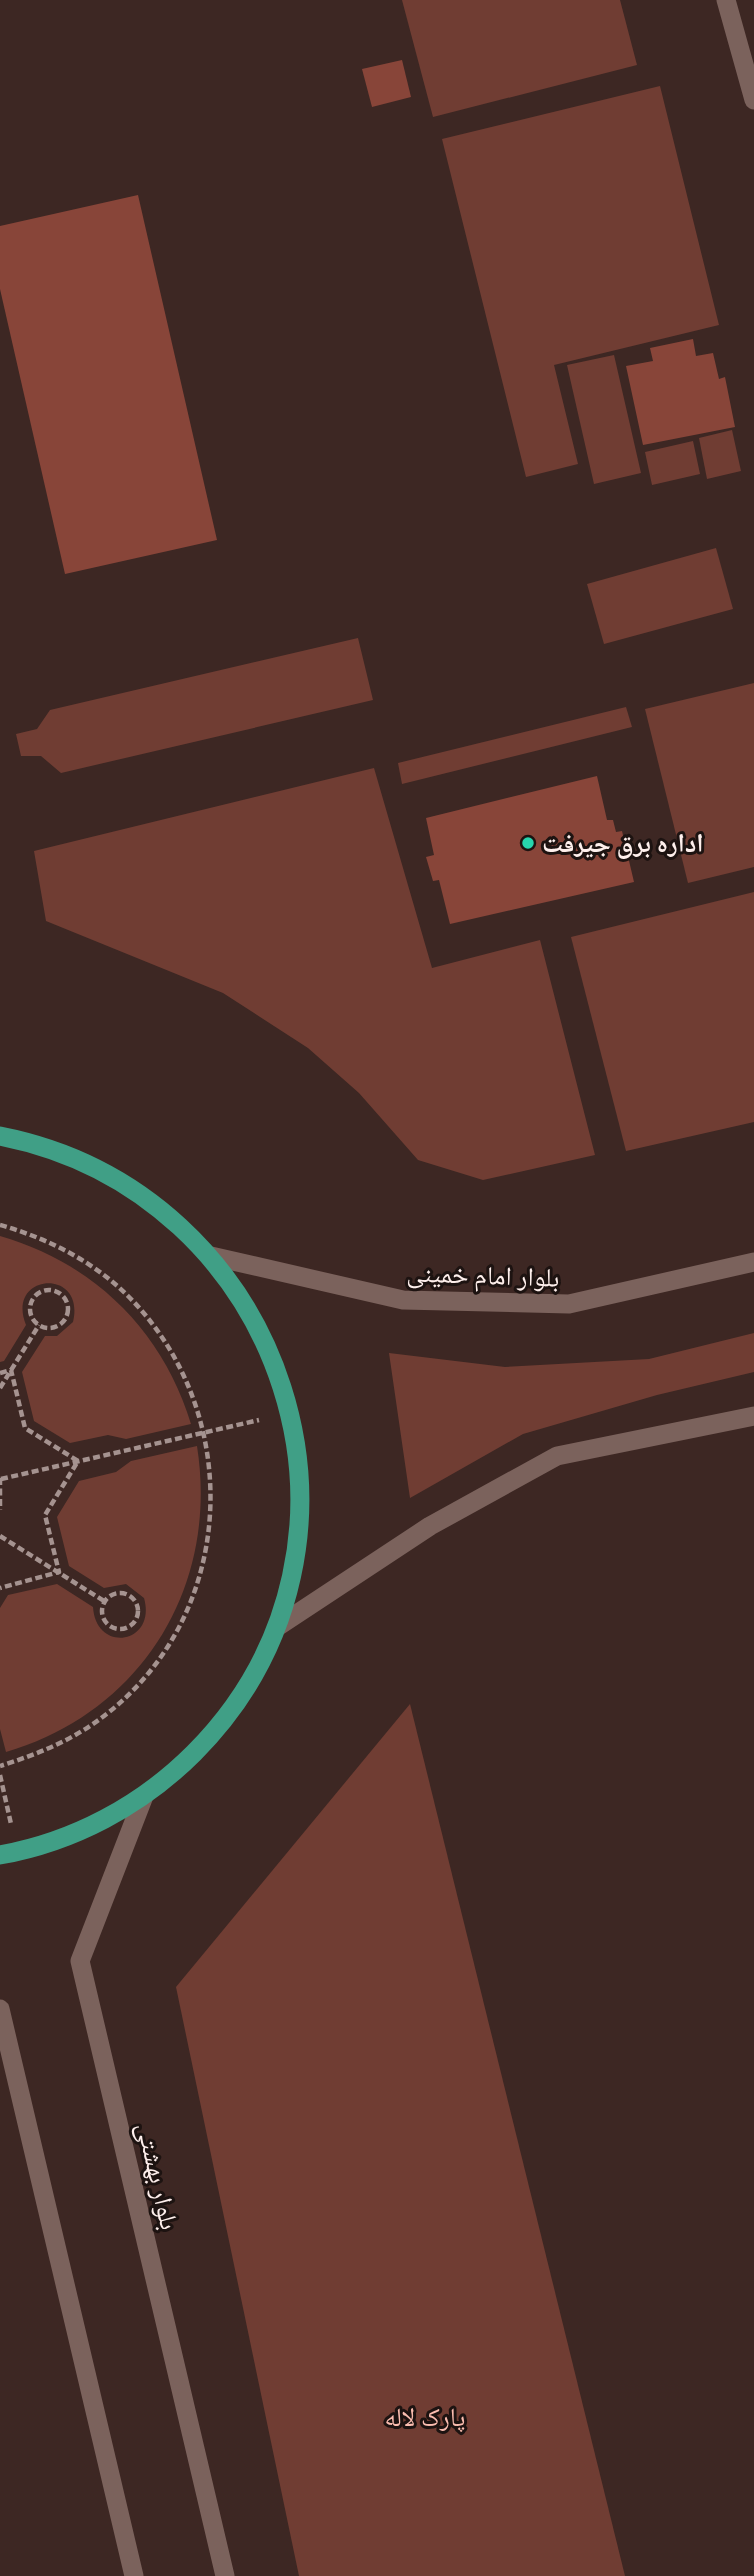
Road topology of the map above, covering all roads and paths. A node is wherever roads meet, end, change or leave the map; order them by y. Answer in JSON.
{"nodes":[{"id":1,"x":726,"y":0,"type":"edge"},
{"id":2,"x":746,"y":39,"type":"edge"},
{"id":3,"x":754,"y":100,"type":"edge"},
{"id":4,"x":0,"y":1136,"type":"edge"},
{"id":5,"x":0,"y":1225,"type":"edge"},
{"id":6,"x":211,"y":1256,"type":"junction"},
{"id":7,"x":754,"y":1262,"type":"edge"},
{"id":8,"x":39,"y":1325,"type":"junction"},
{"id":9,"x":11,"y":1370,"type":"junction"},
{"id":10,"x":0,"y":1373,"type":"edge"},
{"id":11,"x":0,"y":1388,"type":"edge"},
{"id":12,"x":290,"y":1413,"type":"junction"},
{"id":13,"x":754,"y":1416,"type":"edge"},
{"id":14,"x":205,"y":1432,"type":"junction"},
{"id":15,"x":78,"y":1461,"type":"junction"},
{"id":16,"x":0,"y":1479,"type":"edge"},
{"id":17,"x":0,"y":1510,"type":"edge"},
{"id":18,"x":0,"y":1536,"type":"edge"},
{"id":19,"x":59,"y":1572,"type":"junction"},
{"id":20,"x":0,"y":1588,"type":"edge"},
{"id":21,"x":104,"y":1601,"type":"junction"},
{"id":22,"x":276,"y":1627,"type":"junction"},
{"id":23,"x":0,"y":1766,"type":"edge"},
{"id":24,"x":0,"y":1775,"type":"edge"},
{"id":25,"x":145,"y":1796,"type":"junction"},
{"id":26,"x":9,"y":1853,"type":"edge"},
{"id":27,"x":0,"y":2009,"type":"edge"},
{"id":28,"x":134,"y":2576,"type":"edge"},
{"id":29,"x":225,"y":2576,"type":"edge"}],
"edges":[{"from":1,"to":2,"type":"main road"},
{"from":2,"to":3,"type":"main road"},
{"from":4,"to":6,"type":"main road"},
{"from":5,"to":14,"type":"path"},
{"from":6,"to":7,"type":"main road","name":"بلوار امام خمینی"},
{"from":6,"to":12,"type":"main road"},
{"from":8,"to":8,"type":"path"},
{"from":8,"to":9,"type":"path"},
{"from":9,"to":10,"type":"path"},
{"from":9,"to":11,"type":"path"},
{"from":9,"to":15,"type":"path"},
{"from":12,"to":14,"type":"path"},
{"from":12,"to":22,"type":"main road"},
{"from":13,"to":22,"type":"main road"},
{"from":14,"to":15,"type":"path"},
{"from":14,"to":23,"type":"path"},
{"from":15,"to":16,"type":"path"},
{"from":15,"to":19,"type":"path"},
{"from":16,"to":17,"type":"path"},
{"from":18,"to":19,"type":"path"},
{"from":19,"to":20,"type":"path"},
{"from":19,"to":21,"type":"path"},
{"from":21,"to":21,"type":"path"},
{"from":22,"to":25,"type":"main road"},
{"from":24,"to":26,"type":"path"},
{"from":25,"to":26,"type":"main road"},
{"from":25,"to":29,"type":"main road","name":"بلوار بهشتی"},
{"from":27,"to":28,"type":"main road"}]}
